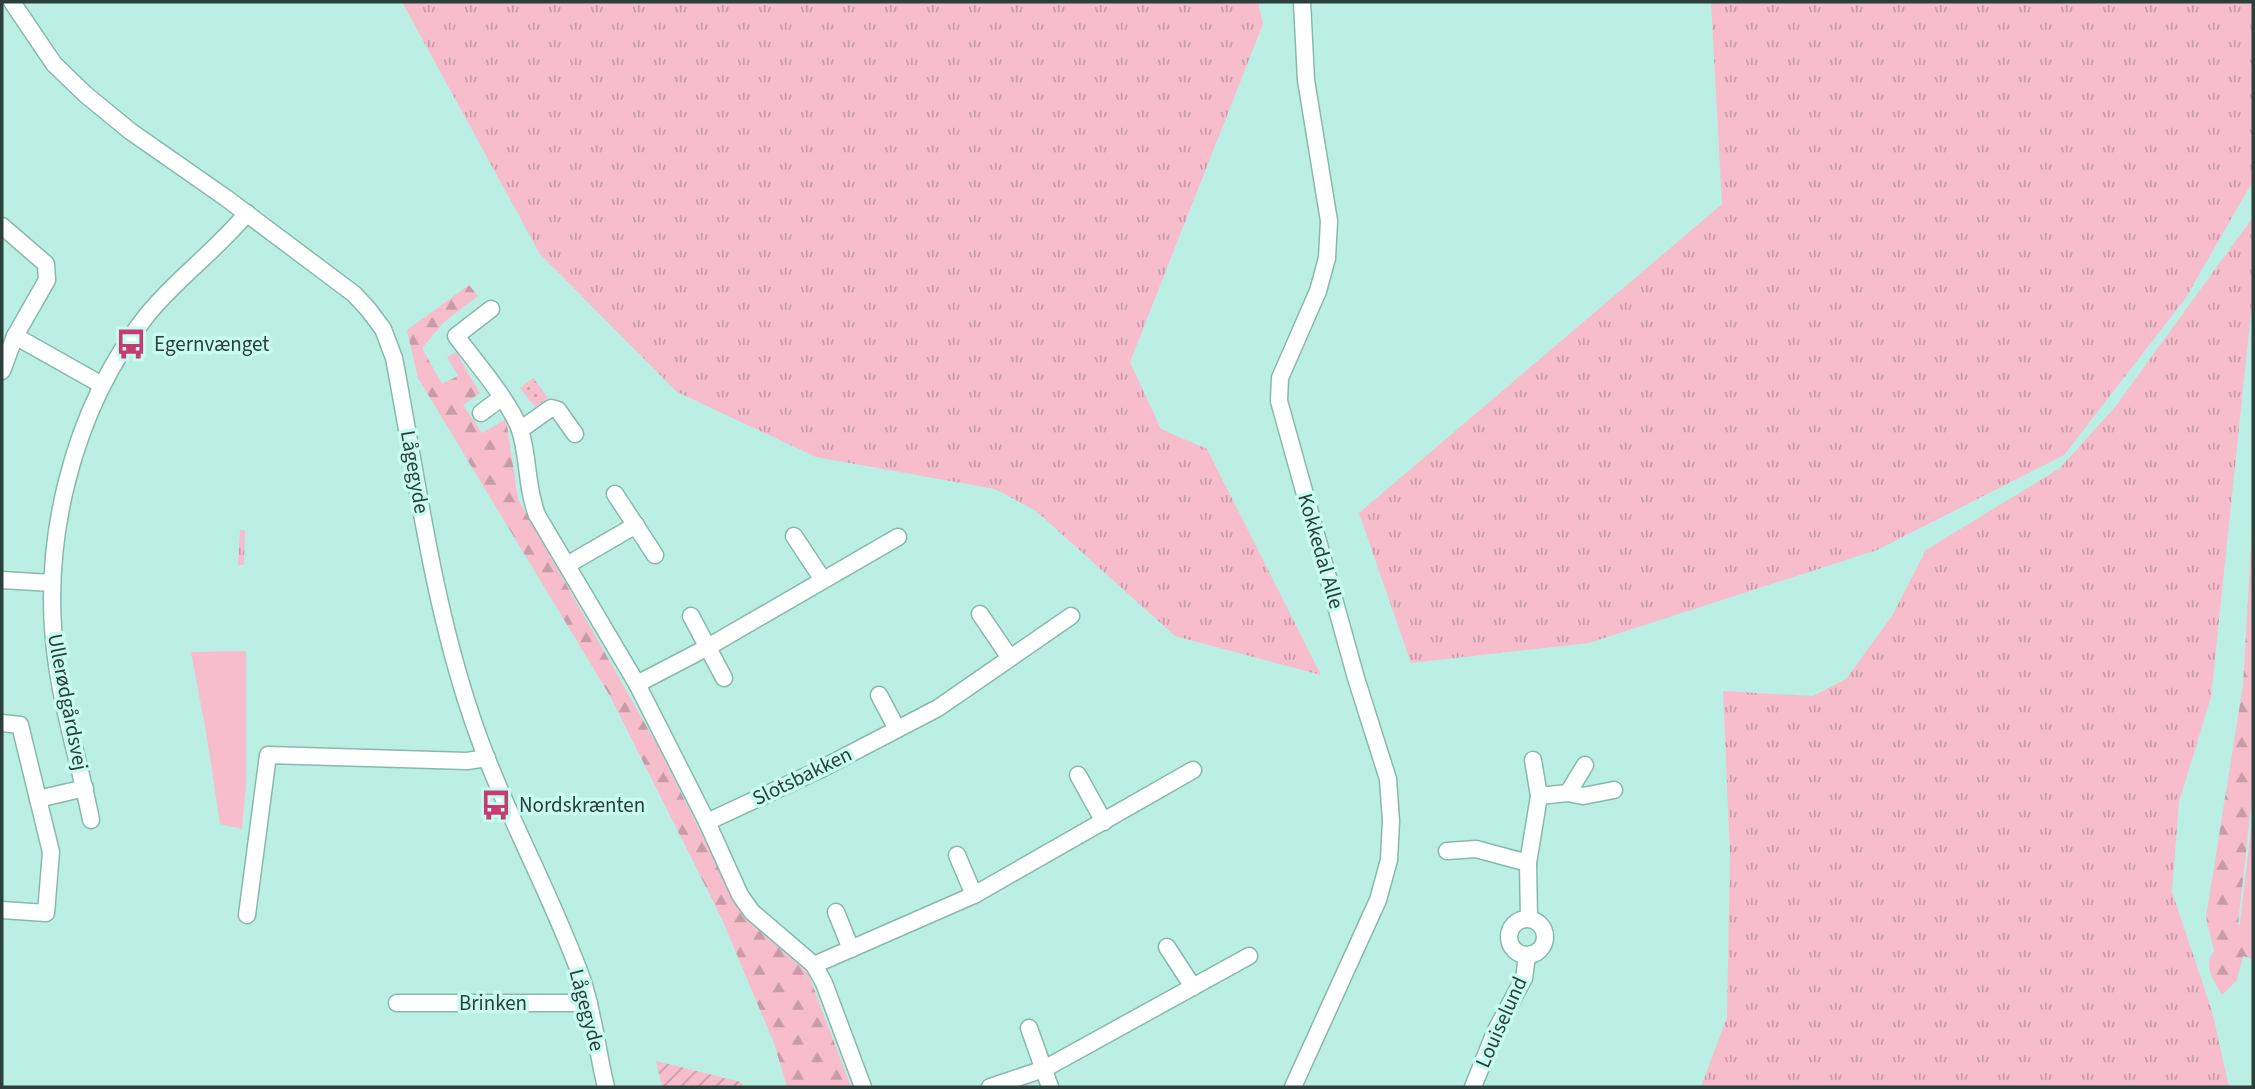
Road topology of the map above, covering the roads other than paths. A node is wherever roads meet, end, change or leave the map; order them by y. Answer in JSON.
{"nodes":[{"id":1,"x":12,"y":2,"type":"edge"},
{"id":2,"x":1302,"y":2,"type":"edge"},
{"id":3,"x":247,"y":213,"type":"junction"},
{"id":4,"x":2,"y":226,"type":"edge"},
{"id":5,"x":491,"y":309,"type":"dead end"},
{"id":6,"x":15,"y":336,"type":"junction"},
{"id":7,"x":2,"y":371,"type":"edge"},
{"id":8,"x":102,"y":385,"type":"junction"},
{"id":9,"x":502,"y":398,"type":"junction"},
{"id":10,"x":481,"y":413,"type":"dead end"},
{"id":11,"x":520,"y":430,"type":"junction"},
{"id":12,"x":575,"y":434,"type":"dead end"},
{"id":13,"x":615,"y":494,"type":"dead end"},
{"id":14,"x":636,"y":525,"type":"junction"},
{"id":15,"x":794,"y":536,"type":"dead end"},
{"id":16,"x":898,"y":537,"type":"dead end"},
{"id":17,"x":655,"y":555,"type":"dead end"},
{"id":18,"x":567,"y":565,"type":"junction"},
{"id":19,"x":2,"y":580,"type":"edge"},
{"id":20,"x":822,"y":580,"type":"junction"},
{"id":21,"x":52,"y":583,"type":"junction"},
{"id":22,"x":980,"y":614,"type":"dead end"},
{"id":23,"x":691,"y":616,"type":"dead end"},
{"id":24,"x":1072,"y":616,"type":"dead end"},
{"id":25,"x":708,"y":647,"type":"junction"},
{"id":26,"x":1010,"y":658,"type":"junction"},
{"id":27,"x":724,"y":678,"type":"dead end"},
{"id":28,"x":637,"y":684,"type":"junction"},
{"id":29,"x":879,"y":695,"type":"dead end"},
{"id":30,"x":2,"y":723,"type":"edge"},
{"id":31,"x":897,"y":729,"type":"junction"},
{"id":32,"x":487,"y":758,"type":"junction"},
{"id":33,"x":1533,"y":760,"type":"dead end"},
{"id":34,"x":1585,"y":765,"type":"dead end"},
{"id":35,"x":1193,"y":769,"type":"dead end"},
{"id":36,"x":1078,"y":775,"type":"dead end"},
{"id":37,"x":85,"y":788,"type":"junction"},
{"id":38,"x":1614,"y":790,"type":"dead end"},
{"id":39,"x":1568,"y":793,"type":"junction"},
{"id":40,"x":1539,"y":796,"type":"junction"},
{"id":41,"x":38,"y":799,"type":"junction"},
{"id":42,"x":91,"y":820,"type":"dead end"},
{"id":43,"x":707,"y":821,"type":"junction"},
{"id":44,"x":1104,"y":822,"type":"junction"},
{"id":45,"x":1447,"y":851,"type":"dead end"},
{"id":46,"x":957,"y":855,"type":"dead end"},
{"id":47,"x":1528,"y":863,"type":"junction"},
{"id":48,"x":974,"y":895,"type":"junction"},
{"id":49,"x":2,"y":910,"type":"edge"},
{"id":50,"x":836,"y":912,"type":"dead end"},
{"id":51,"x":247,"y":915,"type":"dead end"},
{"id":52,"x":1529,"y":919,"type":"junction"},
{"id":53,"x":1167,"y":947,"type":"dead end"},
{"id":54,"x":851,"y":949,"type":"junction"},
{"id":55,"x":1249,"y":956,"type":"dead end"},
{"id":56,"x":1527,"y":956,"type":"junction"},
{"id":57,"x":814,"y":965,"type":"junction"},
{"id":58,"x":1193,"y":987,"type":"junction"},
{"id":59,"x":397,"y":1003,"type":"dead end"},
{"id":60,"x":589,"y":1003,"type":"junction"},
{"id":61,"x":1029,"y":1028,"type":"dead end"},
{"id":62,"x":1044,"y":1069,"type":"junction"},
{"id":63,"x":606,"y":1087,"type":"edge"},
{"id":64,"x":863,"y":1087,"type":"edge"},
{"id":65,"x":990,"y":1087,"type":"edge"},
{"id":66,"x":1050,"y":1087,"type":"edge"},
{"id":67,"x":1293,"y":1087,"type":"edge"},
{"id":68,"x":1473,"y":1087,"type":"edge"}],
"edges":[{"from":1,"to":3,"type":"street","name":"Lågegyde"},
{"from":2,"to":67,"type":"street","name":"Kokkedal Alle"},
{"from":3,"to":8,"type":"street","name":"Ullerødgårdsvej"},
{"from":3,"to":32,"type":"street","name":"Lågegyde"},
{"from":4,"to":6,"type":"street"},
{"from":5,"to":9,"type":"street"},
{"from":6,"to":7,"type":"street"},
{"from":6,"to":8,"type":"street"},
{"from":8,"to":21,"type":"street","name":"Ullerødgårdsvej"},
{"from":9,"to":10,"type":"street"},
{"from":9,"to":11,"type":"street"},
{"from":11,"to":12,"type":"street"},
{"from":11,"to":18,"type":"street"},
{"from":13,"to":14,"type":"street"},
{"from":14,"to":17,"type":"street"},
{"from":14,"to":18,"type":"street"},
{"from":15,"to":20,"type":"street"},
{"from":16,"to":20,"type":"street"},
{"from":18,"to":28,"type":"street"},
{"from":19,"to":21,"type":"street"},
{"from":20,"to":25,"type":"street"},
{"from":21,"to":37,"type":"street","name":"Ullerødgårdsvej"},
{"from":22,"to":26,"type":"street"},
{"from":23,"to":25,"type":"street"},
{"from":24,"to":26,"type":"street","name":"Slotsbakken"},
{"from":25,"to":27,"type":"street"},
{"from":25,"to":28,"type":"street"},
{"from":26,"to":31,"type":"street","name":"Slotsbakken"},
{"from":28,"to":43,"type":"street"},
{"from":29,"to":31,"type":"street"},
{"from":30,"to":41,"type":"street"},
{"from":31,"to":43,"type":"street","name":"Slotsbakken"},
{"from":32,"to":51,"type":"street"},
{"from":32,"to":60,"type":"street","name":"Lågegyde"},
{"from":33,"to":40,"type":"street"},
{"from":34,"to":39,"type":"street"},
{"from":35,"to":44,"type":"street"},
{"from":36,"to":44,"type":"street"},
{"from":37,"to":41,"type":"street"},
{"from":37,"to":42,"type":"street","name":"Ullerødgårdsvej"},
{"from":38,"to":39,"type":"street"},
{"from":39,"to":40,"type":"street"},
{"from":40,"to":47,"type":"street"},
{"from":41,"to":49,"type":"street"},
{"from":43,"to":57,"type":"street"},
{"from":44,"to":48,"type":"street"},
{"from":45,"to":47,"type":"street"},
{"from":46,"to":48,"type":"street"},
{"from":47,"to":52,"type":"street"},
{"from":48,"to":54,"type":"street"},
{"from":50,"to":54,"type":"street"},
{"from":52,"to":56,"type":"street"},
{"from":52,"to":56,"type":"street"},
{"from":53,"to":58,"type":"street"},
{"from":54,"to":57,"type":"street"},
{"from":55,"to":58,"type":"street"},
{"from":56,"to":68,"type":"street","name":"Louiselund"},
{"from":57,"to":64,"type":"street"},
{"from":58,"to":62,"type":"street"},
{"from":59,"to":60,"type":"street","name":"Brinken"},
{"from":60,"to":63,"type":"street","name":"Lågegyde"},
{"from":61,"to":62,"type":"street"},
{"from":62,"to":65,"type":"street"},
{"from":62,"to":66,"type":"street"}]}
